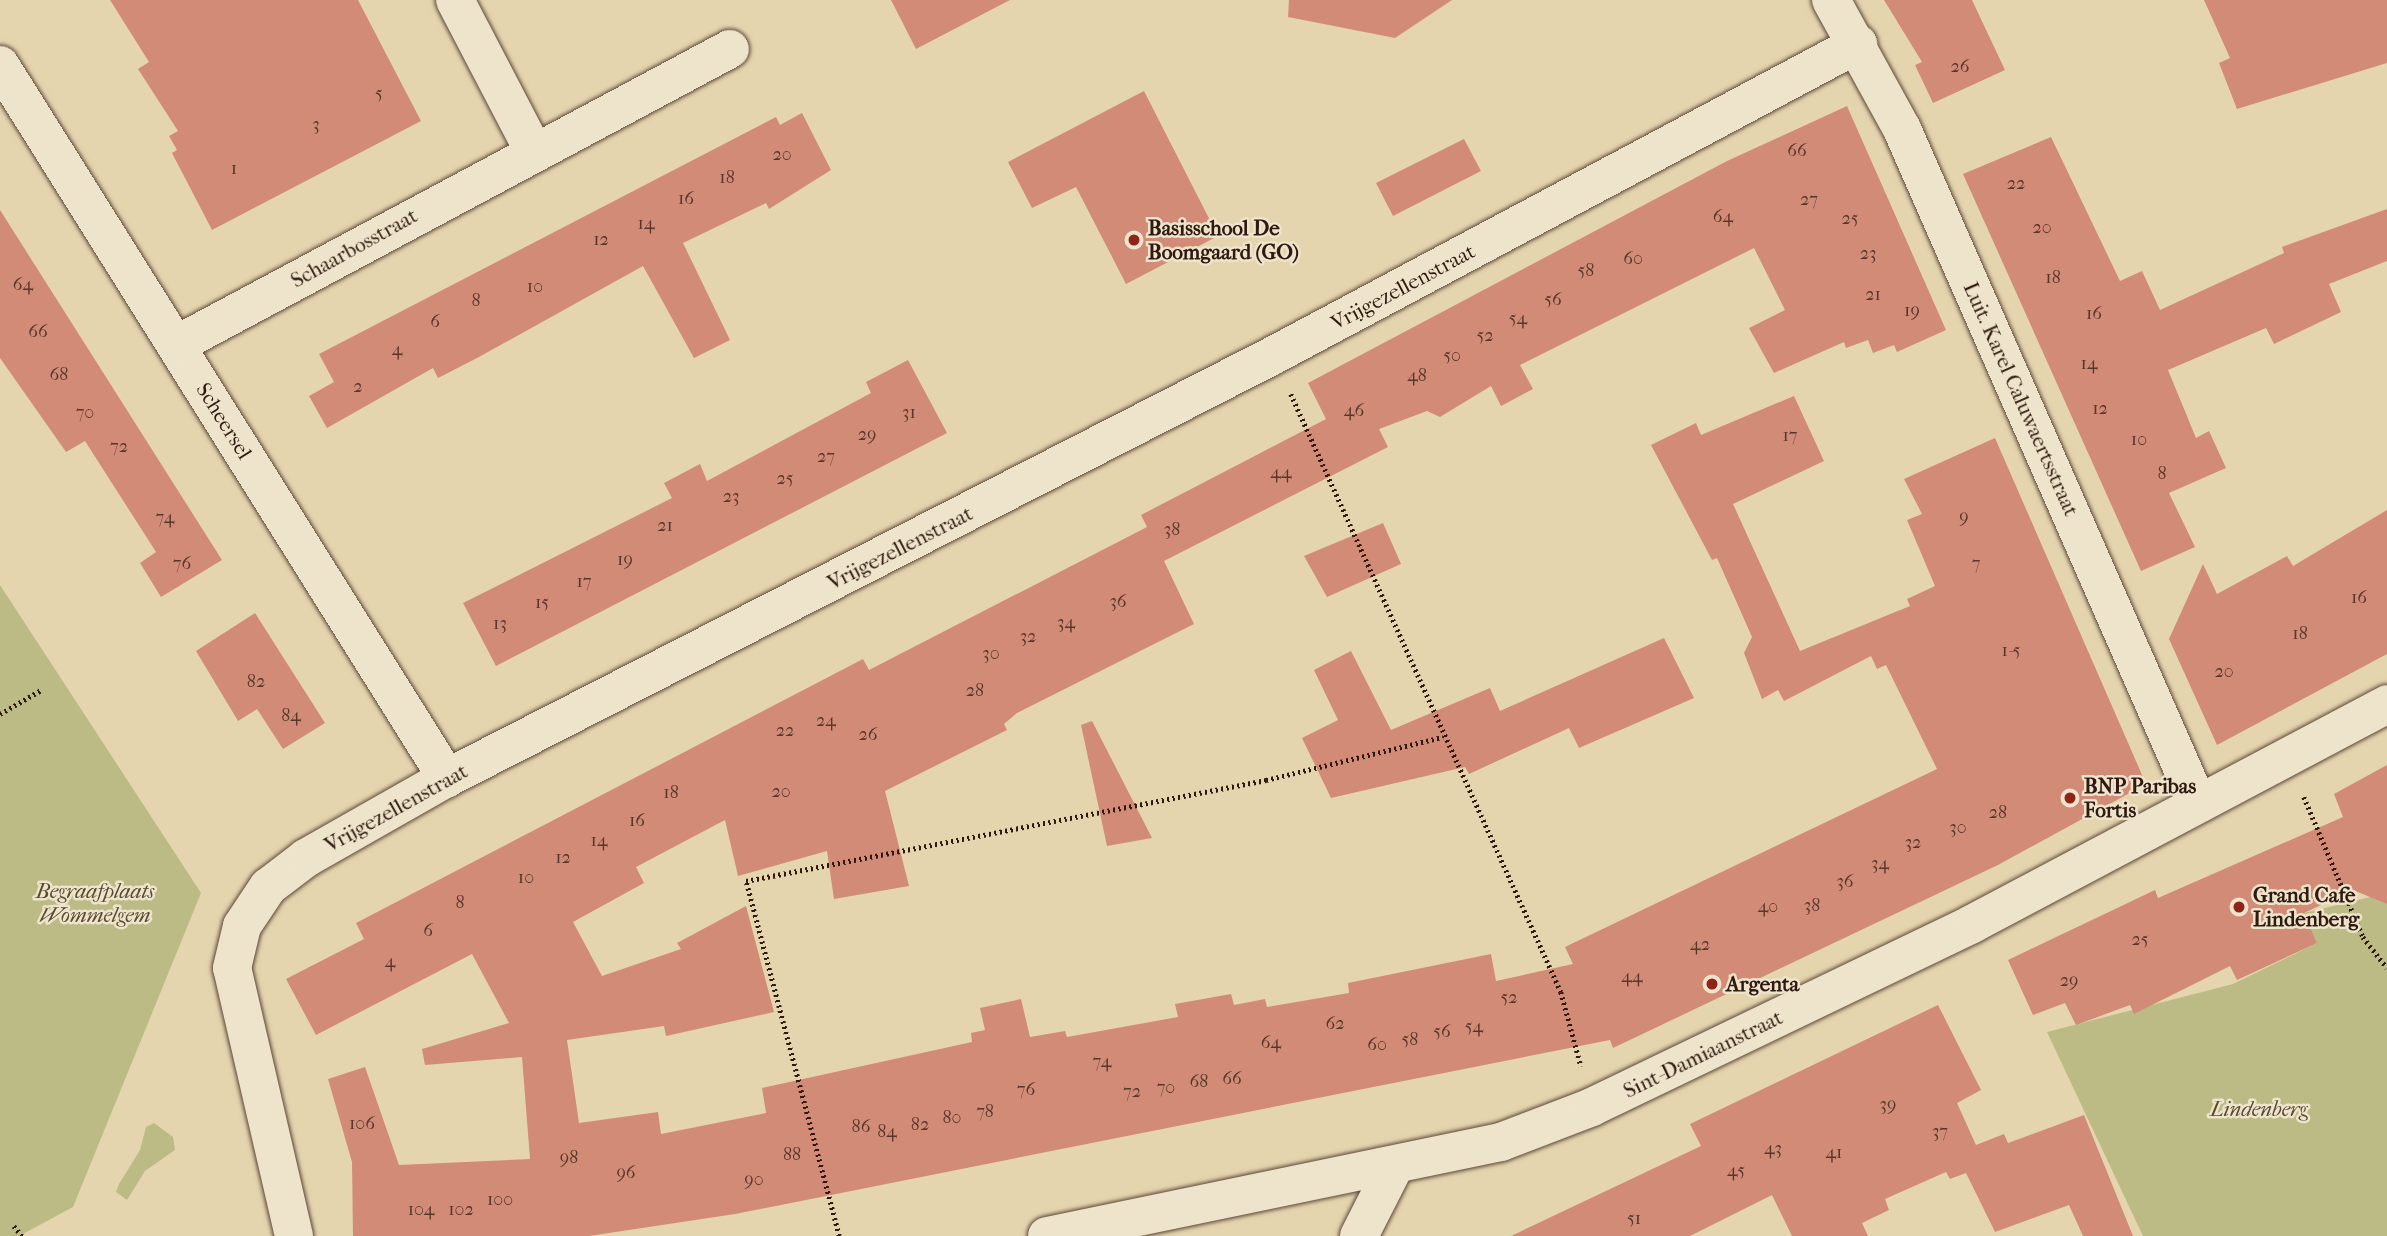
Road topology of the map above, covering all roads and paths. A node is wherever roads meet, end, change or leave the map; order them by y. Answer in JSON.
{"nodes":[{"id":1,"x":455,"y":0,"type":"edge"},
{"id":2,"x":1831,"y":0,"type":"edge"},
{"id":3,"x":1858,"y":44,"type":"junction"},
{"id":4,"x":730,"y":49,"type":"dead end"},
{"id":5,"x":0,"y":65,"type":"edge"},
{"id":6,"x":533,"y":150,"type":"junction"},
{"id":7,"x":176,"y":345,"type":"junction"},
{"id":8,"x":1274,"y":355,"type":"junction"},
{"id":9,"x":41,"y":690,"type":"dead end"},
{"id":10,"x":2387,"y":704,"type":"edge"},
{"id":11,"x":0,"y":714,"type":"edge"},
{"id":12,"x":1444,"y":737,"type":"junction"},
{"id":13,"x":2287,"y":757,"type":"junction"},
{"id":14,"x":447,"y":778,"type":"junction"},
{"id":15,"x":2199,"y":804,"type":"junction"},
{"id":16,"x":2387,"y":968,"type":"edge"},
{"id":17,"x":1592,"y":1107,"type":"junction"},
{"id":18,"x":1394,"y":1167,"type":"junction"},
{"id":19,"x":14,"y":1226,"type":"dead end"},
{"id":20,"x":22,"y":1236,"type":"edge"},
{"id":21,"x":294,"y":1236,"type":"edge"},
{"id":22,"x":839,"y":1236,"type":"edge"},
{"id":23,"x":1046,"y":1236,"type":"edge"},
{"id":24,"x":1359,"y":1236,"type":"edge"}],
"edges":[{"from":1,"to":6,"type":"street"},
{"from":2,"to":3,"type":"street","name":"Luit. Karel Caluwaertsstraat"},
{"from":3,"to":8,"type":"street","name":"Vrijgezellenstraat"},
{"from":3,"to":15,"type":"street","name":"Luit. Karel Caluwaertsstraat"},
{"from":4,"to":6,"type":"street","name":"Schaarbosstraat"},
{"from":5,"to":7,"type":"street","name":"Scheersel"},
{"from":6,"to":7,"type":"street","name":"Schaarbosstraat"},
{"from":7,"to":14,"type":"street","name":"Scheersel"},
{"from":8,"to":12,"type":"path"},
{"from":8,"to":14,"type":"street","name":"Vrijgezellenstraat"},
{"from":9,"to":11,"type":"path"},
{"from":10,"to":13,"type":"street","name":"Sint-Damiaanstraat"},
{"from":12,"to":17,"type":"path"},
{"from":12,"to":22,"type":"path"},
{"from":13,"to":15,"type":"street","name":"Sint-Damiaanstraat"},
{"from":13,"to":16,"type":"path"},
{"from":14,"to":21,"type":"street","name":"Vrijgezellenstraat"},
{"from":15,"to":17,"type":"street","name":"Sint-Damiaanstraat"},
{"from":17,"to":18,"type":"street","name":"Sint-Damiaanstraat"},
{"from":18,"to":23,"type":"street","name":"Sint-Damiaanstraat"},
{"from":18,"to":24,"type":"street"},
{"from":19,"to":20,"type":"path"}]}
